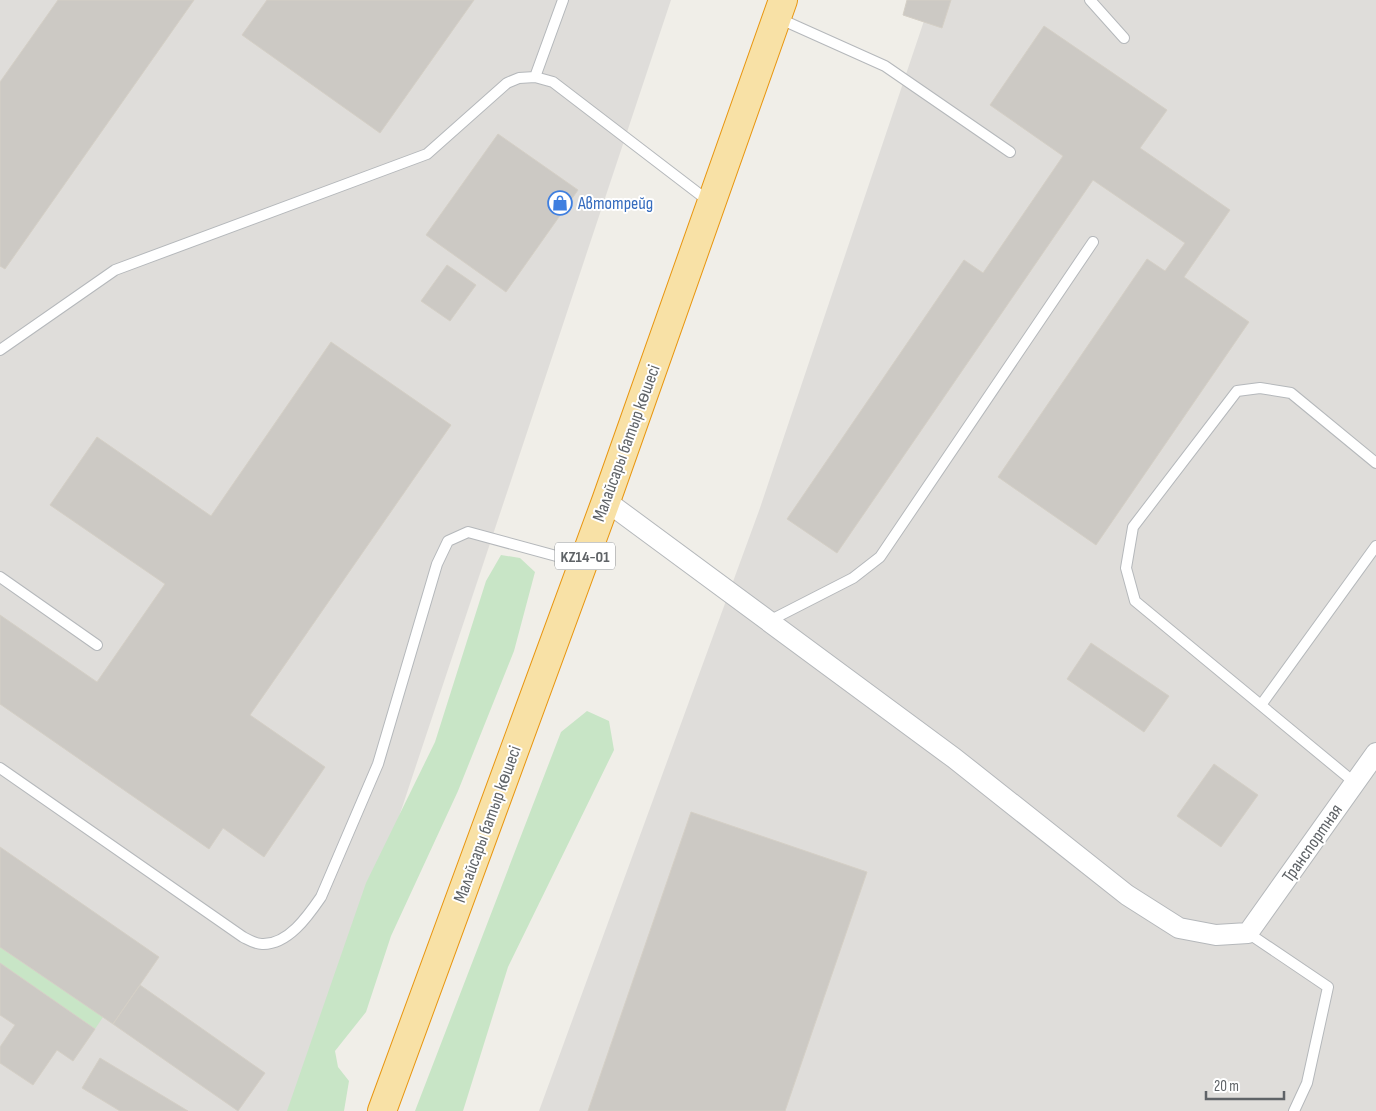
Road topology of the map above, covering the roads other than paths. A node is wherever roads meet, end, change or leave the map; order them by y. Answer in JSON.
{"nodes":[{"id":1,"x":563,"y":0,"type":"edge"},
{"id":2,"x":1090,"y":0,"type":"edge"},
{"id":3,"x":780,"y":9,"type":"edge"},
{"id":4,"x":1124,"y":38,"type":"dead end"},
{"id":5,"x":535,"y":77,"type":"junction"},
{"id":6,"x":1010,"y":152,"type":"dead end"},
{"id":7,"x":712,"y":204,"type":"junction"},
{"id":8,"x":1093,"y":242,"type":"dead end"},
{"id":9,"x":0,"y":350,"type":"edge"},
{"id":10,"x":1376,"y":463,"type":"edge"},
{"id":11,"x":606,"y":501,"type":"junction"},
{"id":12,"x":1376,"y":546,"type":"edge"},
{"id":13,"x":583,"y":563,"type":"junction"},
{"id":14,"x":0,"y":577,"type":"edge"},
{"id":15,"x":769,"y":621,"type":"junction"},
{"id":16,"x":97,"y":645,"type":"dead end"},
{"id":17,"x":1261,"y":705,"type":"junction"},
{"id":18,"x":1376,"y":752,"type":"edge"},
{"id":19,"x":0,"y":768,"type":"edge"},
{"id":20,"x":1354,"y":783,"type":"junction"},
{"id":21,"x":1248,"y":933,"type":"junction"},
{"id":22,"x":382,"y":1111,"type":"edge"},
{"id":23,"x":1294,"y":1111,"type":"edge"}],
"edges":[{"from":1,"to":5,"type":"lane"},
{"from":2,"to":4,"type":"lane"},
{"from":3,"to":6,"type":"lane"},
{"from":3,"to":7,"type":"highway","name":"Малайсары батыр көшесі","number":"KZ14-01"},
{"from":5,"to":7,"type":"lane"},
{"from":5,"to":9,"type":"lane"},
{"from":7,"to":11,"type":"highway","name":"Малайсары батыр көшесі","number":"KZ14-01"},
{"from":8,"to":15,"type":"lane"},
{"from":10,"to":17,"type":"lane"},
{"from":11,"to":13,"type":"highway","name":"Малайсары батыр көшесі","number":"KZ14-01"},
{"from":11,"to":15,"type":"street"},
{"from":12,"to":17,"type":"lane"},
{"from":13,"to":19,"type":"lane"},
{"from":13,"to":22,"type":"highway","name":"Малайсары батыр көшесі","number":"KZ14-01"},
{"from":14,"to":16,"type":"lane"},
{"from":15,"to":21,"type":"street"},
{"from":17,"to":20,"type":"lane"},
{"from":18,"to":20,"type":"street","name":"Транспортная"},
{"from":20,"to":21,"type":"street","name":"Транспортная"},
{"from":21,"to":23,"type":"lane"}]}
